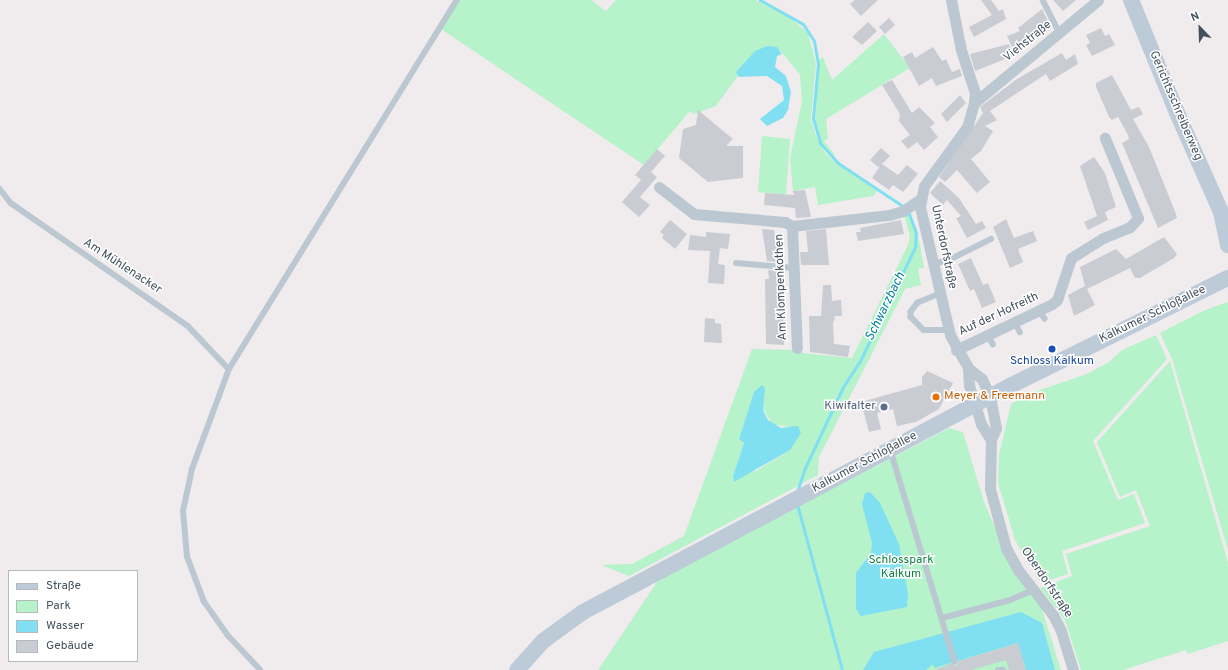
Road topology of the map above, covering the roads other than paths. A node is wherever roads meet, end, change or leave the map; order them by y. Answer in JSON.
{"nodes":[{"id":1,"x":457,"y":0,"type":"edge"},
{"id":2,"x":951,"y":0,"type":"edge"},
{"id":3,"x":1043,"y":0,"type":"edge"},
{"id":4,"x":1130,"y":0,"type":"edge"},
{"id":5,"x":1097,"y":1,"type":"edge"},
{"id":6,"x":1060,"y":33,"type":"junction"},
{"id":7,"x":974,"y":103,"type":"junction"},
{"id":8,"x":1105,"y":138,"type":"dead end"},
{"id":9,"x":659,"y":188,"type":"dead end"},
{"id":10,"x":0,"y":189,"type":"edge"},
{"id":11,"x":920,"y":198,"type":"junction"},
{"id":12,"x":1224,"y":216,"type":"edge"},
{"id":13,"x":792,"y":226,"type":"junction"},
{"id":14,"x":991,"y":240,"type":"dead end"},
{"id":15,"x":1228,"y":245,"type":"edge"},
{"id":16,"x":736,"y":263,"type":"dead end"},
{"id":17,"x":933,"y":264,"type":"junction"},
{"id":18,"x":795,"y":268,"type":"junction"},
{"id":19,"x":1228,"y":278,"type":"edge"},
{"id":20,"x":940,"y":294,"type":"junction"},
{"id":21,"x":949,"y":330,"type":"junction"},
{"id":22,"x":987,"y":334,"type":"junction"},
{"id":23,"x":993,"y":344,"type":"dead end"},
{"id":24,"x":797,"y":348,"type":"dead end"},
{"id":25,"x":956,"y":350,"type":"junction"},
{"id":26,"x":968,"y":368,"type":"junction"},
{"id":27,"x":230,"y":369,"type":"junction"},
{"id":28,"x":990,"y":397,"type":"junction"},
{"id":29,"x":976,"y":404,"type":"junction"},
{"id":30,"x":991,"y":440,"type":"junction"},
{"id":31,"x":891,"y":449,"type":"junction"},
{"id":32,"x":1033,"y":590,"type":"junction"},
{"id":33,"x":942,"y":618,"type":"junction"},
{"id":34,"x":954,"y":662,"type":"dead end"},
{"id":35,"x":260,"y":670,"type":"edge"},
{"id":36,"x":517,"y":670,"type":"edge"},
{"id":37,"x":998,"y":670,"type":"edge"},
{"id":38,"x":1003,"y":670,"type":"edge"},
{"id":39,"x":1073,"y":670,"type":"edge"}],
"edges":[{"from":1,"to":27,"type":"lane"},
{"from":2,"to":7,"type":"street","name":"Unterdorfstraße"},
{"from":3,"to":6,"type":"lane"},
{"from":4,"to":12,"type":"main road","name":"Gerichtsschreiberweg"},
{"from":5,"to":6,"type":"street","name":"Viehstraße"},
{"from":6,"to":7,"type":"street","name":"Viehstraße"},
{"from":7,"to":11,"type":"street","name":"Unterdorfstraße"},
{"from":8,"to":22,"type":"street","name":"Auf der Hofreith"},
{"from":9,"to":13,"type":"street","name":"Am Klompenkothen"},
{"from":10,"to":27,"type":"lane","name":"Am Mühlenacker"},
{"from":11,"to":13,"type":"street","name":"Am Klompenkothen"},
{"from":11,"to":17,"type":"street","name":"Unterdorfstraße"},
{"from":12,"to":15,"type":"main road","name":"Gerichtsschreiberweg"},
{"from":13,"to":18,"type":"street","name":"Am Klompenkothen"},
{"from":14,"to":17,"type":"lane"},
{"from":16,"to":18,"type":"lane"},
{"from":17,"to":20,"type":"street","name":"Unterdorfstraße"},
{"from":18,"to":24,"type":"street","name":"Am Klompenkothen"},
{"from":19,"to":28,"type":"main road","name":"Kalkumer Schloßallee"},
{"from":20,"to":21,"type":"street","name":"Unterdorfstraße"},
{"from":20,"to":21,"type":"lane"},
{"from":21,"to":25,"type":"street","name":"Unterdorfstraße"},
{"from":22,"to":23,"type":"lane"},
{"from":22,"to":25,"type":"street","name":"Auf der Hofreith"},
{"from":25,"to":26,"type":"street","name":"Unterdorfstraße"},
{"from":26,"to":28,"type":"street","name":"Unterdorfstraße"},
{"from":26,"to":29,"type":"street","name":"Unterdorfstraße"},
{"from":27,"to":35,"type":"lane"},
{"from":28,"to":29,"type":"main road","name":"Kalkumer Schloßallee"},
{"from":28,"to":30,"type":"street","name":"Oberdorfstraße"},
{"from":29,"to":30,"type":"street"},
{"from":29,"to":31,"type":"main road","name":"Kalkumer Schloßallee"},
{"from":30,"to":32,"type":"street","name":"Oberdorfstraße"},
{"from":31,"to":33,"type":"lane"},
{"from":31,"to":36,"type":"main road","name":"Kalkumer Schloßallee"},
{"from":32,"to":33,"type":"lane"},
{"from":32,"to":39,"type":"street","name":"Oberdorfstraße"},
{"from":33,"to":34,"type":"lane"},
{"from":37,"to":38,"type":"lane"}]}
